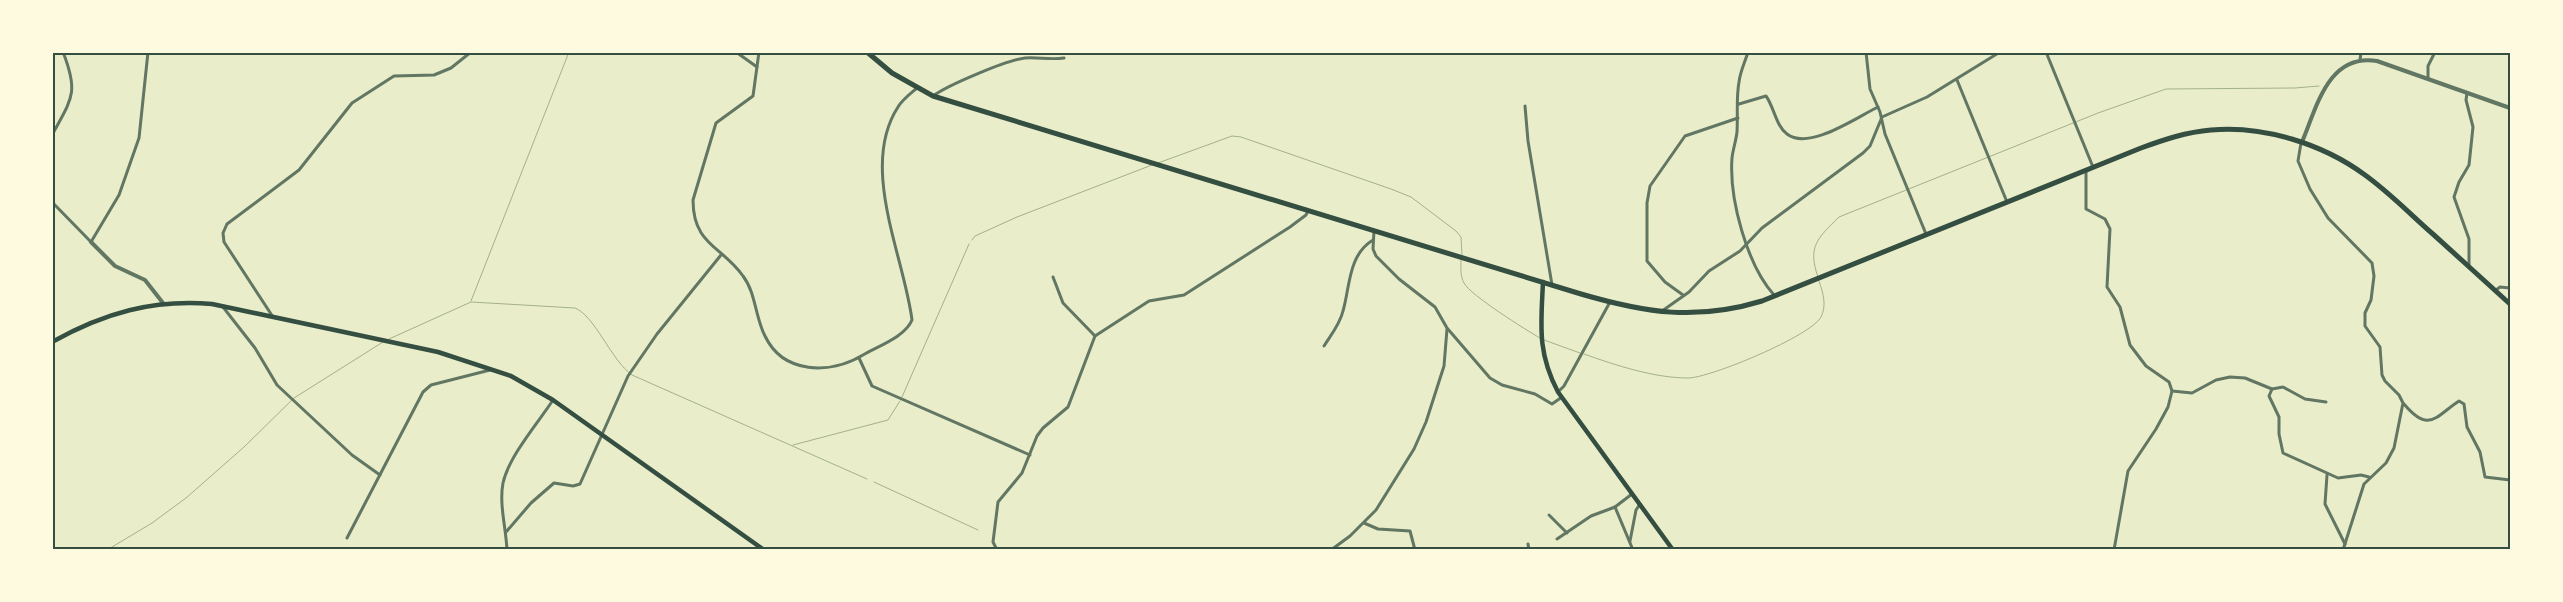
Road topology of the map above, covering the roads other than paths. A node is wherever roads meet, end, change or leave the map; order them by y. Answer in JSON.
{"nodes":[{"id":1,"x":63,"y":52,"type":"edge"},
{"id":2,"x":148,"y":52,"type":"edge"},
{"id":3,"x":471,"y":52,"type":"edge"},
{"id":4,"x":736,"y":52,"type":"edge"},
{"id":5,"x":759,"y":52,"type":"edge"},
{"id":6,"x":867,"y":52,"type":"edge"},
{"id":7,"x":1039,"y":52,"type":"edge"},
{"id":8,"x":1748,"y":52,"type":"edge"},
{"id":9,"x":1866,"y":52,"type":"edge"},
{"id":10,"x":2000,"y":52,"type":"edge"},
{"id":11,"x":2046,"y":52,"type":"edge"},
{"id":12,"x":2361,"y":52,"type":"edge"},
{"id":13,"x":2435,"y":52,"type":"edge"},
{"id":14,"x":1040,"y":58,"type":"junction"},
{"id":15,"x":1064,"y":58,"type":"dead end"},
{"id":16,"x":2360,"y":60,"type":"junction"},
{"id":17,"x":757,"y":68,"type":"junction"},
{"id":18,"x":2428,"y":79,"type":"junction"},
{"id":19,"x":1957,"y":80,"type":"junction"},
{"id":20,"x":917,"y":88,"type":"junction"},
{"id":21,"x":2467,"y":93,"type":"junction"},
{"id":22,"x":933,"y":96,"type":"junction"},
{"id":23,"x":1739,"y":104,"type":"junction"},
{"id":24,"x":1525,"y":106,"type":"dead end"},
{"id":25,"x":1878,"y":107,"type":"junction"},
{"id":26,"x":2510,"y":108,"type":"edge"},
{"id":27,"x":1882,"y":117,"type":"junction"},
{"id":28,"x":1738,"y":118,"type":"junction"},
{"id":29,"x":52,"y":135,"type":"edge"},
{"id":30,"x":2302,"y":142,"type":"junction"},
{"id":31,"x":2093,"y":167,"type":"junction"},
{"id":32,"x":2086,"y":170,"type":"junction"},
{"id":33,"x":52,"y":202,"type":"edge"},
{"id":34,"x":2007,"y":203,"type":"junction"},
{"id":35,"x":1308,"y":210,"type":"junction"},
{"id":36,"x":1374,"y":230,"type":"junction"},
{"id":37,"x":1926,"y":235,"type":"junction"},
{"id":38,"x":1373,"y":240,"type":"junction"},
{"id":39,"x":91,"y":242,"type":"junction"},
{"id":40,"x":1748,"y":244,"type":"junction"},
{"id":41,"x":720,"y":255,"type":"junction"},
{"id":42,"x":2469,"y":267,"type":"junction"},
{"id":43,"x":1053,"y":277,"type":"dead end"},
{"id":44,"x":1543,"y":282,"type":"junction"},
{"id":45,"x":1552,"y":285,"type":"junction"},
{"id":46,"x":2510,"y":288,"type":"edge"},
{"id":47,"x":2496,"y":290,"type":"junction"},
{"id":48,"x":1683,"y":295,"type":"junction"},
{"id":49,"x":1774,"y":295,"type":"junction"},
{"id":50,"x":1610,"y":302,"type":"junction"},
{"id":51,"x":163,"y":303,"type":"junction"},
{"id":52,"x":2510,"y":304,"type":"edge"},
{"id":53,"x":223,"y":307,"type":"junction"},
{"id":54,"x":1660,"y":313,"type":"junction"},
{"id":55,"x":273,"y":318,"type":"junction"},
{"id":56,"x":1448,"y":328,"type":"junction"},
{"id":57,"x":1095,"y":336,"type":"junction"},
{"id":58,"x":52,"y":342,"type":"edge"},
{"id":59,"x":1324,"y":346,"type":"dead end"},
{"id":60,"x":859,"y":358,"type":"junction"},
{"id":61,"x":494,"y":369,"type":"junction"},
{"id":62,"x":2272,"y":389,"type":"junction"},
{"id":63,"x":2172,"y":391,"type":"junction"},
{"id":64,"x":1558,"y":392,"type":"junction"},
{"id":65,"x":1562,"y":397,"type":"junction"},
{"id":66,"x":554,"y":400,"type":"junction"},
{"id":67,"x":2326,"y":402,"type":"dead end"},
{"id":68,"x":2403,"y":403,"type":"junction"},
{"id":69,"x":603,"y":434,"type":"junction"},
{"id":70,"x":1030,"y":455,"type":"junction"},
{"id":71,"x":380,"y":475,"type":"junction"},
{"id":72,"x":2327,"y":475,"type":"junction"},
{"id":73,"x":2369,"y":477,"type":"junction"},
{"id":74,"x":2510,"y":480,"type":"edge"},
{"id":75,"x":1633,"y":494,"type":"junction"},
{"id":76,"x":1640,"y":504,"type":"junction"},
{"id":77,"x":1615,"y":507,"type":"junction"},
{"id":78,"x":1549,"y":515,"type":"dead end"},
{"id":79,"x":1364,"y":523,"type":"junction"},
{"id":80,"x":506,"y":532,"type":"junction"},
{"id":81,"x":1567,"y":533,"type":"junction"},
{"id":82,"x":347,"y":538,"type":"dead end"},
{"id":83,"x":1557,"y":538,"type":"dead end"},
{"id":84,"x":1630,"y":541,"type":"junction"},
{"id":85,"x":1528,"y":544,"type":"dead end"},
{"id":86,"x":2345,"y":544,"type":"junction"},
{"id":87,"x":507,"y":550,"type":"edge"},
{"id":88,"x":764,"y":550,"type":"edge"},
{"id":89,"x":997,"y":550,"type":"edge"},
{"id":90,"x":1331,"y":550,"type":"edge"},
{"id":91,"x":1415,"y":550,"type":"edge"},
{"id":92,"x":1529,"y":550,"type":"edge"},
{"id":93,"x":1633,"y":550,"type":"edge"},
{"id":94,"x":1673,"y":550,"type":"edge"},
{"id":95,"x":2114,"y":550,"type":"edge"},
{"id":96,"x":2343,"y":550,"type":"edge"}],
"edges":[{"from":1,"to":29,"type":"street"},
{"from":2,"to":39,"type":"street"},
{"from":3,"to":55,"type":"street"},
{"from":4,"to":17,"type":"street"},
{"from":5,"to":17,"type":"street"},
{"from":6,"to":20,"type":"highway"},
{"from":7,"to":14,"type":"street"},
{"from":8,"to":23,"type":"street"},
{"from":9,"to":25,"type":"street"},
{"from":10,"to":19,"type":"street"},
{"from":11,"to":31,"type":"street"},
{"from":12,"to":16,"type":"street"},
{"from":13,"to":18,"type":"street"},
{"from":14,"to":15,"type":"street"},
{"from":14,"to":22,"type":"street"},
{"from":16,"to":18,"type":"street"},
{"from":16,"to":30,"type":"street"},
{"from":17,"to":41,"type":"street"},
{"from":18,"to":21,"type":"street"},
{"from":19,"to":27,"type":"street"},
{"from":19,"to":34,"type":"street"},
{"from":20,"to":22,"type":"highway"},
{"from":20,"to":60,"type":"street"},
{"from":21,"to":26,"type":"street"},
{"from":21,"to":42,"type":"street"},
{"from":22,"to":35,"type":"highway"},
{"from":23,"to":25,"type":"street"},
{"from":23,"to":28,"type":"street"},
{"from":24,"to":45,"type":"street"},
{"from":25,"to":27,"type":"street"},
{"from":27,"to":37,"type":"street"},
{"from":27,"to":40,"type":"street"},
{"from":28,"to":40,"type":"street"},
{"from":28,"to":48,"type":"street"},
{"from":30,"to":31,"type":"highway"},
{"from":30,"to":42,"type":"highway"},
{"from":30,"to":68,"type":"street"},
{"from":31,"to":32,"type":"highway"},
{"from":32,"to":34,"type":"highway"},
{"from":32,"to":63,"type":"street"},
{"from":33,"to":39,"type":"street"},
{"from":34,"to":37,"type":"highway"},
{"from":35,"to":36,"type":"highway"},
{"from":35,"to":57,"type":"street"},
{"from":36,"to":38,"type":"street"},
{"from":36,"to":44,"type":"highway"},
{"from":37,"to":49,"type":"highway"},
{"from":38,"to":56,"type":"street"},
{"from":38,"to":59,"type":"street"},
{"from":39,"to":51,"type":"street"},
{"from":40,"to":48,"type":"street"},
{"from":40,"to":49,"type":"street"},
{"from":41,"to":60,"type":"street"},
{"from":41,"to":69,"type":"street"},
{"from":42,"to":47,"type":"highway"},
{"from":43,"to":57,"type":"street"},
{"from":44,"to":45,"type":"highway"},
{"from":44,"to":64,"type":"main road"},
{"from":45,"to":50,"type":"highway"},
{"from":46,"to":47,"type":"street"},
{"from":47,"to":52,"type":"highway"},
{"from":48,"to":54,"type":"street"},
{"from":49,"to":54,"type":"highway"},
{"from":50,"to":54,"type":"highway"},
{"from":50,"to":64,"type":"street"},
{"from":51,"to":53,"type":"main road"},
{"from":51,"to":58,"type":"main road"},
{"from":53,"to":55,"type":"main road"},
{"from":53,"to":71,"type":"street"},
{"from":55,"to":61,"type":"main road"},
{"from":56,"to":65,"type":"street"},
{"from":56,"to":79,"type":"street"},
{"from":57,"to":70,"type":"street"},
{"from":60,"to":70,"type":"street"},
{"from":61,"to":66,"type":"main road"},
{"from":61,"to":71,"type":"street"},
{"from":62,"to":63,"type":"street"},
{"from":62,"to":67,"type":"street"},
{"from":62,"to":72,"type":"street"},
{"from":63,"to":95,"type":"street"},
{"from":64,"to":65,"type":"main road"},
{"from":65,"to":75,"type":"main road"},
{"from":66,"to":69,"type":"main road"},
{"from":66,"to":80,"type":"street"},
{"from":68,"to":73,"type":"street"},
{"from":68,"to":74,"type":"street"},
{"from":69,"to":80,"type":"street"},
{"from":69,"to":88,"type":"main road"},
{"from":70,"to":89,"type":"street"},
{"from":71,"to":82,"type":"street"},
{"from":72,"to":73,"type":"street"},
{"from":72,"to":86,"type":"street"},
{"from":73,"to":86,"type":"street"},
{"from":75,"to":76,"type":"main road"},
{"from":75,"to":77,"type":"street"},
{"from":76,"to":84,"type":"street"},
{"from":76,"to":94,"type":"main road"},
{"from":77,"to":81,"type":"street"},
{"from":77,"to":84,"type":"street"},
{"from":78,"to":81,"type":"street"},
{"from":79,"to":90,"type":"street"},
{"from":79,"to":91,"type":"street"},
{"from":80,"to":87,"type":"street"},
{"from":81,"to":83,"type":"street"},
{"from":84,"to":93,"type":"street"},
{"from":85,"to":92,"type":"street"},
{"from":86,"to":96,"type":"street"}]}
